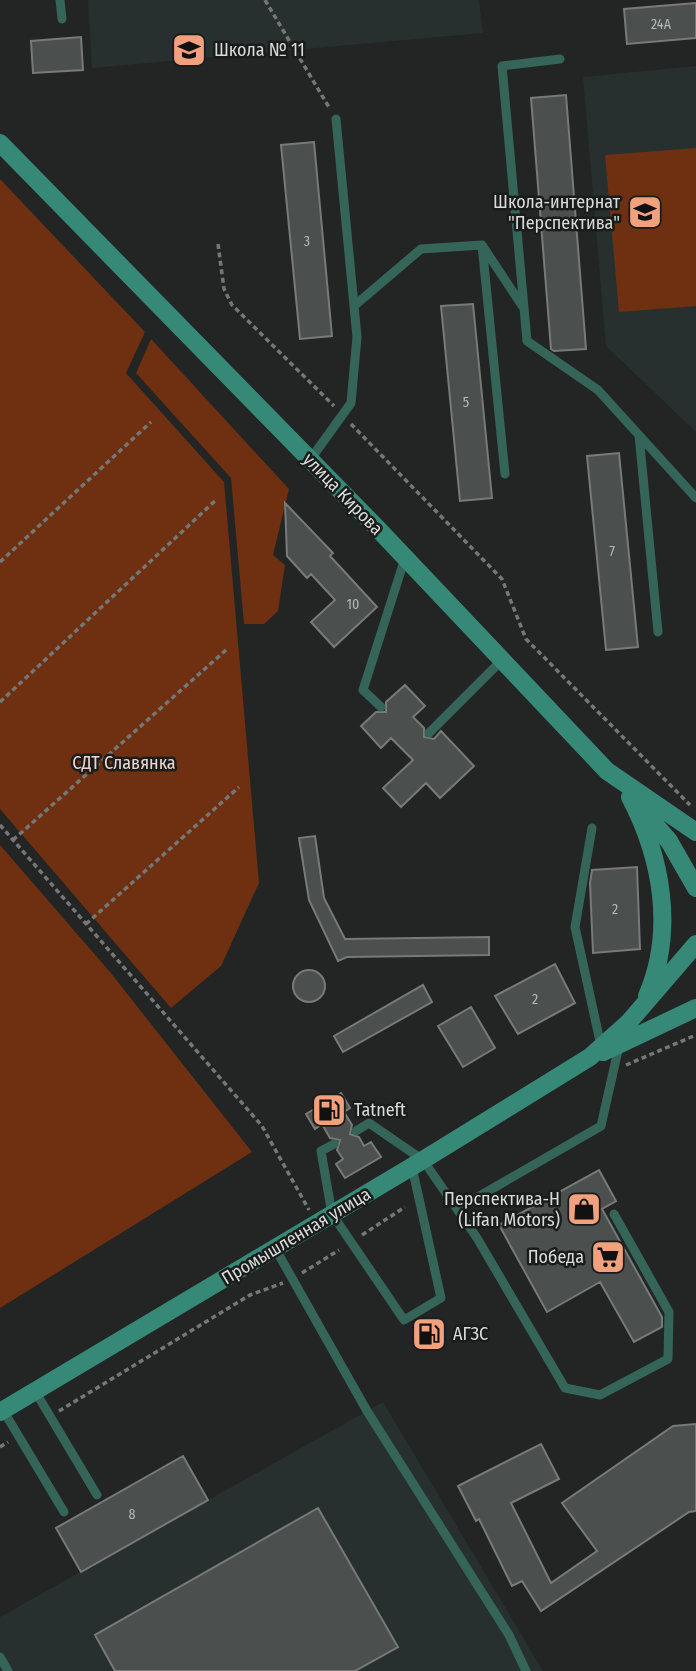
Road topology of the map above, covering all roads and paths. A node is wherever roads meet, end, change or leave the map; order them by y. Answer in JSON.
{"nodes":[{"id":1,"x":60,"y":0,"type":"edge"},
{"id":2,"x":265,"y":0,"type":"edge"},
{"id":3,"x":62,"y":19,"type":"dead end"},
{"id":4,"x":560,"y":59,"type":"dead end"},
{"id":5,"x":336,"y":119,"type":"joint"},
{"id":6,"x":0,"y":143,"type":"edge"},
{"id":7,"x":218,"y":244,"type":"dead end"},
{"id":8,"x":482,"y":245,"type":"junction"},
{"id":9,"x":354,"y":306,"type":"junction"},
{"id":10,"x":524,"y":309,"type":"junction"},
{"id":11,"x":343,"y":415,"type":"junction"},
{"id":12,"x":151,"y":422,"type":"dead end"},
{"id":13,"x":639,"y":435,"type":"junction"},
{"id":14,"x":310,"y":460,"type":"junction"},
{"id":15,"x":505,"y":474,"type":"dead end"},
{"id":16,"x":696,"y":498,"type":"edge"},
{"id":17,"x":217,"y":499,"type":"dead end"},
{"id":18,"x":405,"y":558,"type":"junction"},
{"id":19,"x":0,"y":562,"type":"edge"},
{"id":20,"x":659,"y":632,"type":"dead end"},
{"id":21,"x":226,"y":650,"type":"dead end"},
{"id":22,"x":502,"y":660,"type":"junction"},
{"id":23,"x":0,"y":702,"type":"edge"},
{"id":24,"x":380,"y":708,"type":"dead end"},
{"id":25,"x":429,"y":733,"type":"dead end"},
{"id":26,"x":607,"y":771,"type":"junction"},
{"id":27,"x":239,"y":787,"type":"dead end"},
{"id":28,"x":631,"y":797,"type":"junction"},
{"id":29,"x":696,"y":811,"type":"edge"},
{"id":30,"x":0,"y":825,"type":"edge"},
{"id":31,"x":592,"y":828,"type":"dead end"},
{"id":32,"x":696,"y":832,"type":"edge"},
{"id":33,"x":13,"y":840,"type":"junction"},
{"id":34,"x":696,"y":888,"type":"edge"},
{"id":35,"x":86,"y":924,"type":"junction"},
{"id":36,"x":696,"y":944,"type":"edge"},
{"id":37,"x":642,"y":1006,"type":"junction"},
{"id":38,"x":696,"y":1008,"type":"edge"},
{"id":39,"x":696,"y":1035,"type":"edge"},
{"id":40,"x":603,"y":1050,"type":"junction"},
{"id":41,"x":621,"y":1067,"type":"dead end"},
{"id":42,"x":356,"y":1130,"type":"dead end"},
{"id":43,"x":334,"y":1143,"type":"dead end"},
{"id":44,"x":418,"y":1163,"type":"junction"},
{"id":45,"x":405,"y":1207,"type":"dead end"},
{"id":46,"x":457,"y":1209,"type":"junction"},
{"id":47,"x":614,"y":1214,"type":"dead end"},
{"id":48,"x":324,"y":1219,"type":"junction"},
{"id":49,"x":362,"y":1234,"type":"dead end"},
{"id":50,"x":275,"y":1248,"type":"junction"},
{"id":51,"x":339,"y":1250,"type":"dead end"},
{"id":52,"x":293,"y":1280,"type":"junction"},
{"id":53,"x":35,"y":1391,"type":"junction"},
{"id":54,"x":2,"y":1411,"type":"edge"},
{"id":55,"x":51,"y":1416,"type":"junction"},
{"id":56,"x":19,"y":1436,"type":"junction"},
{"id":57,"x":0,"y":1447,"type":"edge"},
{"id":58,"x":97,"y":1495,"type":"dead end"},
{"id":59,"x":64,"y":1513,"type":"dead end"},
{"id":60,"x":0,"y":1657,"type":"edge"},
{"id":61,"x":8,"y":1671,"type":"edge"},
{"id":62,"x":526,"y":1671,"type":"edge"}],
"edges":[{"from":1,"to":3,"type":"lane"},
{"from":2,"to":5,"type":"path"},
{"from":4,"to":10,"type":"lane"},
{"from":5,"to":9,"type":"lane"},
{"from":6,"to":14,"type":"main road","name":"улица Кирова"},
{"from":7,"to":11,"type":"path"},
{"from":8,"to":9,"type":"lane"},
{"from":8,"to":10,"type":"lane"},
{"from":8,"to":15,"type":"lane"},
{"from":9,"to":11,"type":"lane"},
{"from":10,"to":13,"type":"lane"},
{"from":11,"to":14,"type":"lane"},
{"from":11,"to":29,"type":"path"},
{"from":12,"to":19,"type":"path"},
{"from":13,"to":16,"type":"lane"},
{"from":13,"to":20,"type":"lane"},
{"from":14,"to":18,"type":"main road","name":"улица Кирова"},
{"from":17,"to":23,"type":"path"},
{"from":18,"to":22,"type":"main road","name":"улица Кирова"},
{"from":18,"to":24,"type":"lane"},
{"from":21,"to":33,"type":"path"},
{"from":22,"to":25,"type":"lane"},
{"from":22,"to":26,"type":"main road","name":"улица Кирова"},
{"from":26,"to":28,"type":"main road"},
{"from":26,"to":32,"type":"main road","name":"улица Кирова"},
{"from":27,"to":35,"type":"path"},
{"from":28,"to":34,"type":"main road"},
{"from":28,"to":37,"type":"main road"},
{"from":30,"to":33,"type":"path"},
{"from":31,"to":40,"type":"lane"},
{"from":33,"to":35,"type":"path"},
{"from":35,"to":48,"type":"path"},
{"from":36,"to":37,"type":"main road"},
{"from":37,"to":40,"type":"main road"},
{"from":38,"to":40,"type":"main road"},
{"from":39,"to":41,"type":"path"},
{"from":40,"to":44,"type":"main road","name":"Промышленная улица"},
{"from":40,"to":46,"type":"lane"},
{"from":42,"to":44,"type":"lane"},
{"from":43,"to":48,"type":"lane"},
{"from":44,"to":46,"type":"lane"},
{"from":44,"to":48,"type":"main road","name":"Промышленная улица"},
{"from":44,"to":48,"type":"lane"},
{"from":45,"to":49,"type":"path"},
{"from":46,"to":47,"type":"lane"},
{"from":48,"to":50,"type":"main road","name":"Промышленная улица"},
{"from":50,"to":52,"type":"lane"},
{"from":50,"to":53,"type":"main road","name":"Промышленная улица"},
{"from":51,"to":52,"type":"path"},
{"from":52,"to":55,"type":"path"},
{"from":52,"to":62,"type":"lane"},
{"from":53,"to":54,"type":"main road","name":"Промышленная улица"},
{"from":53,"to":55,"type":"lane"},
{"from":54,"to":56,"type":"lane"},
{"from":55,"to":58,"type":"lane"},
{"from":56,"to":57,"type":"path"},
{"from":56,"to":59,"type":"lane"},
{"from":60,"to":61,"type":"lane"}]}
